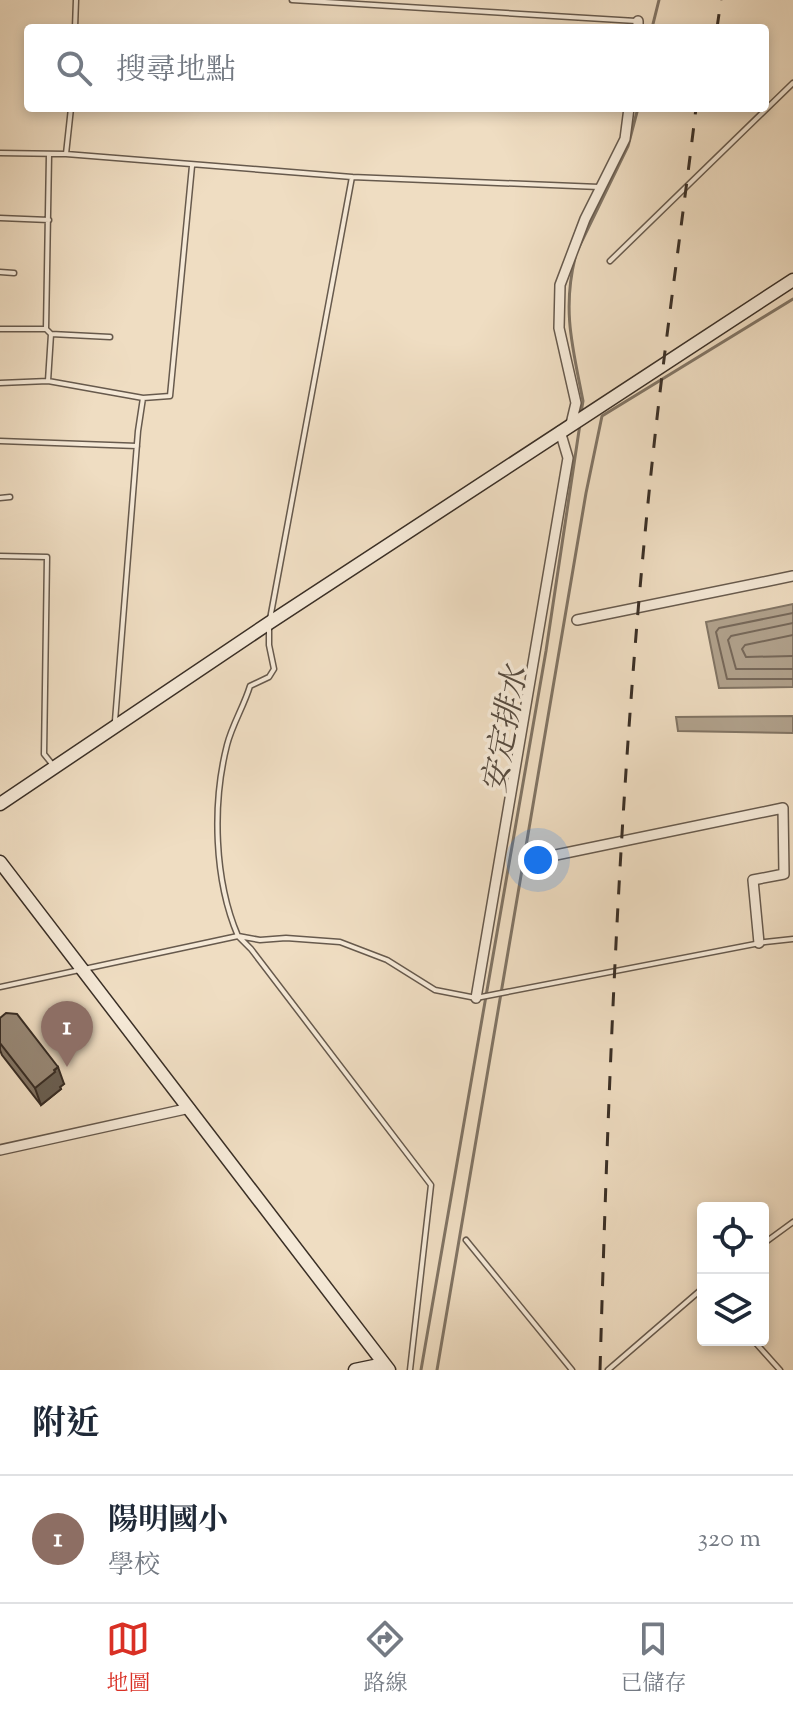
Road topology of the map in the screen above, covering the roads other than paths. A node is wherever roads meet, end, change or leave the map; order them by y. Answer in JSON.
{"nodes":[{"id":1,"x":76,"y":0,"type":"edge"},
{"id":2,"x":292,"y":0,"type":"edge"},
{"id":3,"x":383,"y":2,"type":"edge"},
{"id":4,"x":75,"y":24,"type":"edge"},
{"id":5,"x":627,"y":24,"type":"edge"},
{"id":6,"x":793,"y":83,"type":"edge"},
{"id":7,"x":769,"y":106,"type":"edge"},
{"id":8,"x":71,"y":112,"type":"edge"},
{"id":9,"x":628,"y":112,"type":"edge"},
{"id":10,"x":763,"y":112,"type":"edge"},
{"id":11,"x":0,"y":153,"type":"edge"},
{"id":12,"x":66,"y":154,"type":"junction"},
{"id":13,"x":49,"y":155,"type":"junction"},
{"id":14,"x":192,"y":165,"type":"junction"},
{"id":15,"x":352,"y":177,"type":"junction"},
{"id":16,"x":602,"y":188,"type":"junction"},
{"id":17,"x":0,"y":218,"type":"edge"},
{"id":18,"x":49,"y":220,"type":"junction"},
{"id":19,"x":610,"y":261,"type":"dead end"},
{"id":20,"x":0,"y":272,"type":"edge"},
{"id":21,"x":14,"y":273,"type":"dead end"},
{"id":22,"x":793,"y":280,"type":"edge"},
{"id":23,"x":0,"y":329,"type":"edge"},
{"id":24,"x":46,"y":329,"type":"junction"},
{"id":25,"x":51,"y":334,"type":"junction"},
{"id":26,"x":110,"y":337,"type":"dead end"},
{"id":27,"x":48,"y":381,"type":"junction"},
{"id":28,"x":0,"y":383,"type":"edge"},
{"id":29,"x":143,"y":398,"type":"junction"},
{"id":30,"x":574,"y":422,"type":"junction"},
{"id":31,"x":0,"y":441,"type":"edge"},
{"id":32,"x":137,"y":446,"type":"junction"},
{"id":33,"x":10,"y":497,"type":"dead end"},
{"id":34,"x":0,"y":498,"type":"edge"},
{"id":35,"x":0,"y":556,"type":"edge"},
{"id":36,"x":793,"y":576,"type":"edge"},
{"id":37,"x":577,"y":620,"type":"dead end"},
{"id":38,"x":269,"y":623,"type":"junction"},
{"id":39,"x":115,"y":727,"type":"junction"},
{"id":40,"x":56,"y":767,"type":"junction"},
{"id":41,"x":0,"y":804,"type":"edge"},
{"id":42,"x":551,"y":856,"type":"dead end"},
{"id":43,"x":0,"y":862,"type":"edge"},
{"id":44,"x":238,"y":936,"type":"junction"},
{"id":45,"x":793,"y":939,"type":"edge"},
{"id":46,"x":759,"y":943,"type":"junction"},
{"id":47,"x":84,"y":970,"type":"junction"},
{"id":48,"x":0,"y":987,"type":"edge"},
{"id":49,"x":479,"y":998,"type":"junction"},
{"id":50,"x":190,"y":1108,"type":"junction"},
{"id":51,"x":0,"y":1150,"type":"edge"},
{"id":52,"x":793,"y":1222,"type":"edge"},
{"id":53,"x":466,"y":1240,"type":"dead end"},
{"id":54,"x":769,"y":1240,"type":"edge"},
{"id":55,"x":697,"y":1293,"type":"edge"},
{"id":56,"x":758,"y":1346,"type":"edge"},
{"id":57,"x":387,"y":1367,"type":"edge"},
{"id":58,"x":355,"y":1370,"type":"edge"},
{"id":59,"x":410,"y":1370,"type":"edge"},
{"id":60,"x":572,"y":1370,"type":"edge"},
{"id":61,"x":608,"y":1370,"type":"edge"},
{"id":62,"x":780,"y":1370,"type":"edge"}],
"edges":[{"from":1,"to":4,"type":"lane"},
{"from":2,"to":3,"type":"lane"},
{"from":3,"to":5,"type":"lane"},
{"from":6,"to":7,"type":"lane"},
{"from":8,"to":12,"type":"lane"},
{"from":9,"to":16,"type":"street"},
{"from":10,"to":19,"type":"lane"},
{"from":11,"to":13,"type":"lane"},
{"from":12,"to":13,"type":"lane"},
{"from":12,"to":14,"type":"lane"},
{"from":13,"to":18,"type":"lane"},
{"from":14,"to":15,"type":"lane"},
{"from":14,"to":29,"type":"lane"},
{"from":15,"to":16,"type":"lane"},
{"from":15,"to":38,"type":"lane"},
{"from":16,"to":30,"type":"street"},
{"from":17,"to":18,"type":"lane"},
{"from":18,"to":24,"type":"lane"},
{"from":20,"to":21,"type":"lane"},
{"from":22,"to":30,"type":"street"},
{"from":23,"to":24,"type":"lane"},
{"from":24,"to":25,"type":"lane"},
{"from":25,"to":26,"type":"lane"},
{"from":25,"to":27,"type":"lane"},
{"from":27,"to":28,"type":"lane"},
{"from":27,"to":29,"type":"lane"},
{"from":29,"to":32,"type":"lane"},
{"from":30,"to":38,"type":"street"},
{"from":30,"to":49,"type":"street"},
{"from":31,"to":32,"type":"lane"},
{"from":32,"to":39,"type":"lane"},
{"from":33,"to":34,"type":"lane"},
{"from":35,"to":40,"type":"lane"},
{"from":36,"to":37,"type":"street"},
{"from":38,"to":39,"type":"street"},
{"from":38,"to":44,"type":"lane"},
{"from":39,"to":40,"type":"street"},
{"from":40,"to":41,"type":"street"},
{"from":42,"to":46,"type":"street"},
{"from":43,"to":47,"type":"street"},
{"from":44,"to":47,"type":"lane"},
{"from":44,"to":49,"type":"lane"},
{"from":44,"to":59,"type":"lane"},
{"from":45,"to":46,"type":"lane"},
{"from":46,"to":49,"type":"lane"},
{"from":47,"to":48,"type":"lane"},
{"from":47,"to":50,"type":"street"},
{"from":50,"to":51,"type":"street"},
{"from":50,"to":57,"type":"street"},
{"from":52,"to":54,"type":"lane"},
{"from":53,"to":60,"type":"lane"},
{"from":55,"to":61,"type":"lane"},
{"from":56,"to":62,"type":"lane"},
{"from":57,"to":58,"type":"street"}]}
